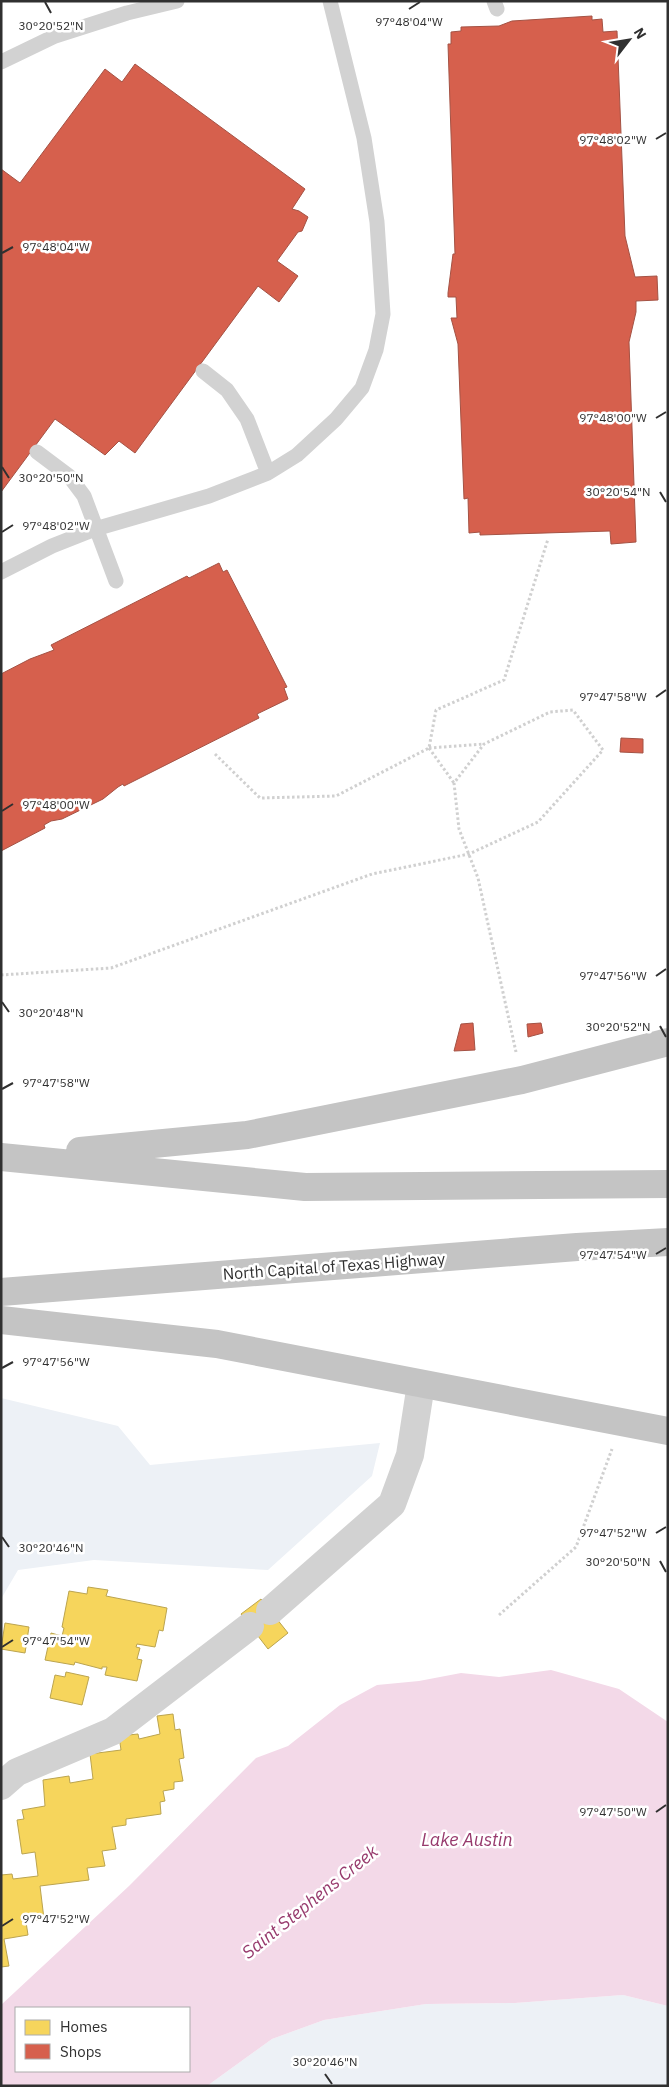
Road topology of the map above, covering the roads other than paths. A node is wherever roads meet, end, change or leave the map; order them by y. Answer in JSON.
{"nodes":[{"id":1,"x":177,"y":1,"type":"edge"},
{"id":2,"x":330,"y":1,"type":"edge"},
{"id":3,"x":1,"y":62,"type":"edge"},
{"id":4,"x":203,"y":371,"type":"dead end"},
{"id":5,"x":37,"y":452,"type":"dead end"},
{"id":6,"x":268,"y":473,"type":"junction"},
{"id":7,"x":95,"y":529,"type":"junction"},
{"id":8,"x":1,"y":572,"type":"edge"},
{"id":9,"x":116,"y":580,"type":"dead end"},
{"id":10,"x":668,"y":1042,"type":"edge"},
{"id":11,"x":12,"y":1157,"type":"edge"},
{"id":12,"x":668,"y":1184,"type":"edge"},
{"id":13,"x":668,"y":1242,"type":"edge"},
{"id":14,"x":1,"y":1292,"type":"edge"},
{"id":15,"x":1,"y":1320,"type":"edge"},
{"id":16,"x":421,"y":1384,"type":"junction"},
{"id":17,"x":668,"y":1431,"type":"edge"},
{"id":18,"x":1,"y":1786,"type":"edge"}],
"edges":[{"from":1,"to":3,"type":"lane"},
{"from":2,"to":6,"type":"lane"},
{"from":4,"to":6,"type":"lane"},
{"from":5,"to":7,"type":"lane"},
{"from":6,"to":7,"type":"lane"},
{"from":7,"to":8,"type":"lane"},
{"from":7,"to":9,"type":"lane"},
{"from":10,"to":11,"type":"highway"},
{"from":11,"to":12,"type":"highway"},
{"from":13,"to":14,"type":"highway","name":"North Capital of Texas Highway"},
{"from":15,"to":16,"type":"highway"},
{"from":16,"to":17,"type":"highway"},
{"from":16,"to":18,"type":"street"}]}
